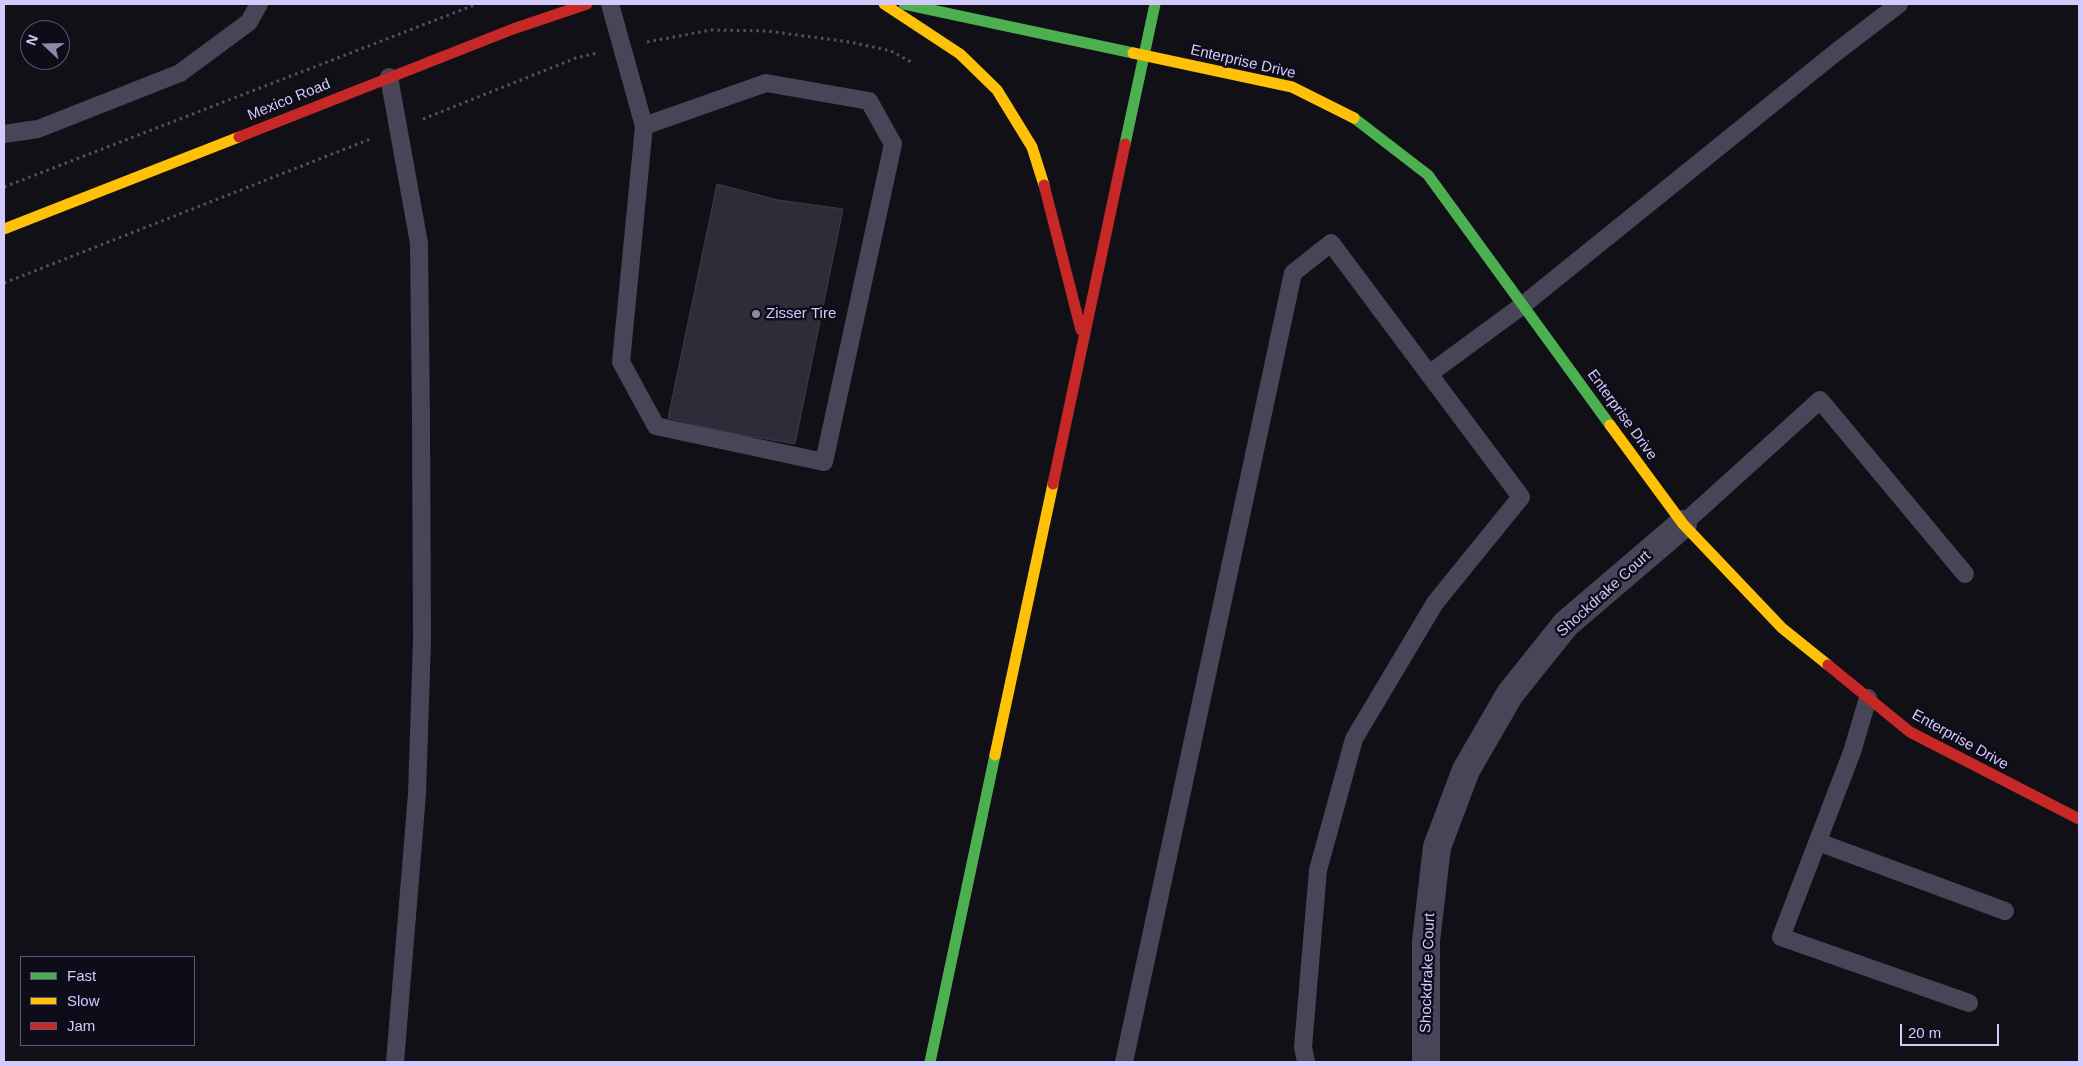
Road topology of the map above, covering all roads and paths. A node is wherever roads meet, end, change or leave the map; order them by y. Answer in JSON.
{"nodes":[{"id":1,"x":259,"y":4,"type":"edge"},
{"id":2,"x":477,"y":4,"type":"edge"},
{"id":3,"x":587,"y":4,"type":"edge"},
{"id":4,"x":610,"y":4,"type":"edge"},
{"id":5,"x":884,"y":4,"type":"edge"},
{"id":6,"x":904,"y":4,"type":"edge"},
{"id":7,"x":1155,"y":4,"type":"edge"},
{"id":8,"x":1900,"y":4,"type":"edge"},
{"id":9,"x":622,"y":46,"type":"junction"},
{"id":10,"x":1144,"y":54,"type":"junction"},
{"id":11,"x":920,"y":66,"type":"dead end"},
{"id":12,"x":389,"y":77,"type":"junction"},
{"id":13,"x":644,"y":126,"type":"junction"},
{"id":14,"x":398,"y":128,"type":"junction"},
{"id":15,"x":4,"y":134,"type":"edge"},
{"id":16,"x":4,"y":187,"type":"edge"},
{"id":17,"x":4,"y":229,"type":"edge"},
{"id":18,"x":4,"y":283,"type":"edge"},
{"id":19,"x":1523,"y":305,"type":"junction"},
{"id":20,"x":1082,"y":337,"type":"junction"},
{"id":21,"x":1429,"y":374,"type":"junction"},
{"id":22,"x":1683,"y":524,"type":"junction"},
{"id":23,"x":1965,"y":574,"type":"dead end"},
{"id":24,"x":1868,"y":698,"type":"junction"},
{"id":25,"x":2079,"y":819,"type":"edge"},
{"id":26,"x":1818,"y":842,"type":"junction"},
{"id":27,"x":2005,"y":911,"type":"dead end"},
{"id":28,"x":1969,"y":1003,"type":"dead end"},
{"id":29,"x":394,"y":1062,"type":"edge"},
{"id":30,"x":930,"y":1062,"type":"edge"},
{"id":31,"x":1124,"y":1062,"type":"edge"},
{"id":32,"x":1306,"y":1062,"type":"edge"},
{"id":33,"x":1426,"y":1062,"type":"edge"}],
"edges":[{"from":1,"to":15,"type":"lane"},
{"from":2,"to":16,"type":"path"},
{"from":3,"to":12,"type":"street","name":"Mexico Road"},
{"from":4,"to":9,"type":"lane"},
{"from":5,"to":20,"type":"street"},
{"from":6,"to":10,"type":"street"},
{"from":7,"to":10,"type":"street"},
{"from":8,"to":19,"type":"lane"},
{"from":9,"to":11,"type":"path"},
{"from":9,"to":13,"type":"lane"},
{"from":9,"to":14,"type":"path"},
{"from":10,"to":19,"type":"street","name":"Enterprise Drive"},
{"from":10,"to":20,"type":"street"},
{"from":12,"to":14,"type":"lane"},
{"from":12,"to":17,"type":"street","name":"Mexico Road"},
{"from":13,"to":13,"type":"lane"},
{"from":14,"to":18,"type":"path"},
{"from":14,"to":29,"type":"lane"},
{"from":19,"to":21,"type":"lane"},
{"from":19,"to":22,"type":"street","name":"Enterprise Drive"},
{"from":20,"to":30,"type":"street"},
{"from":21,"to":31,"type":"lane"},
{"from":21,"to":32,"type":"lane"},
{"from":22,"to":23,"type":"lane"},
{"from":22,"to":24,"type":"street","name":"Enterprise Drive"},
{"from":22,"to":33,"type":"street","name":"Shockdrake Court"},
{"from":24,"to":25,"type":"street","name":"Enterprise Drive"},
{"from":24,"to":26,"type":"lane"},
{"from":26,"to":27,"type":"lane"},
{"from":26,"to":28,"type":"lane"}]}
